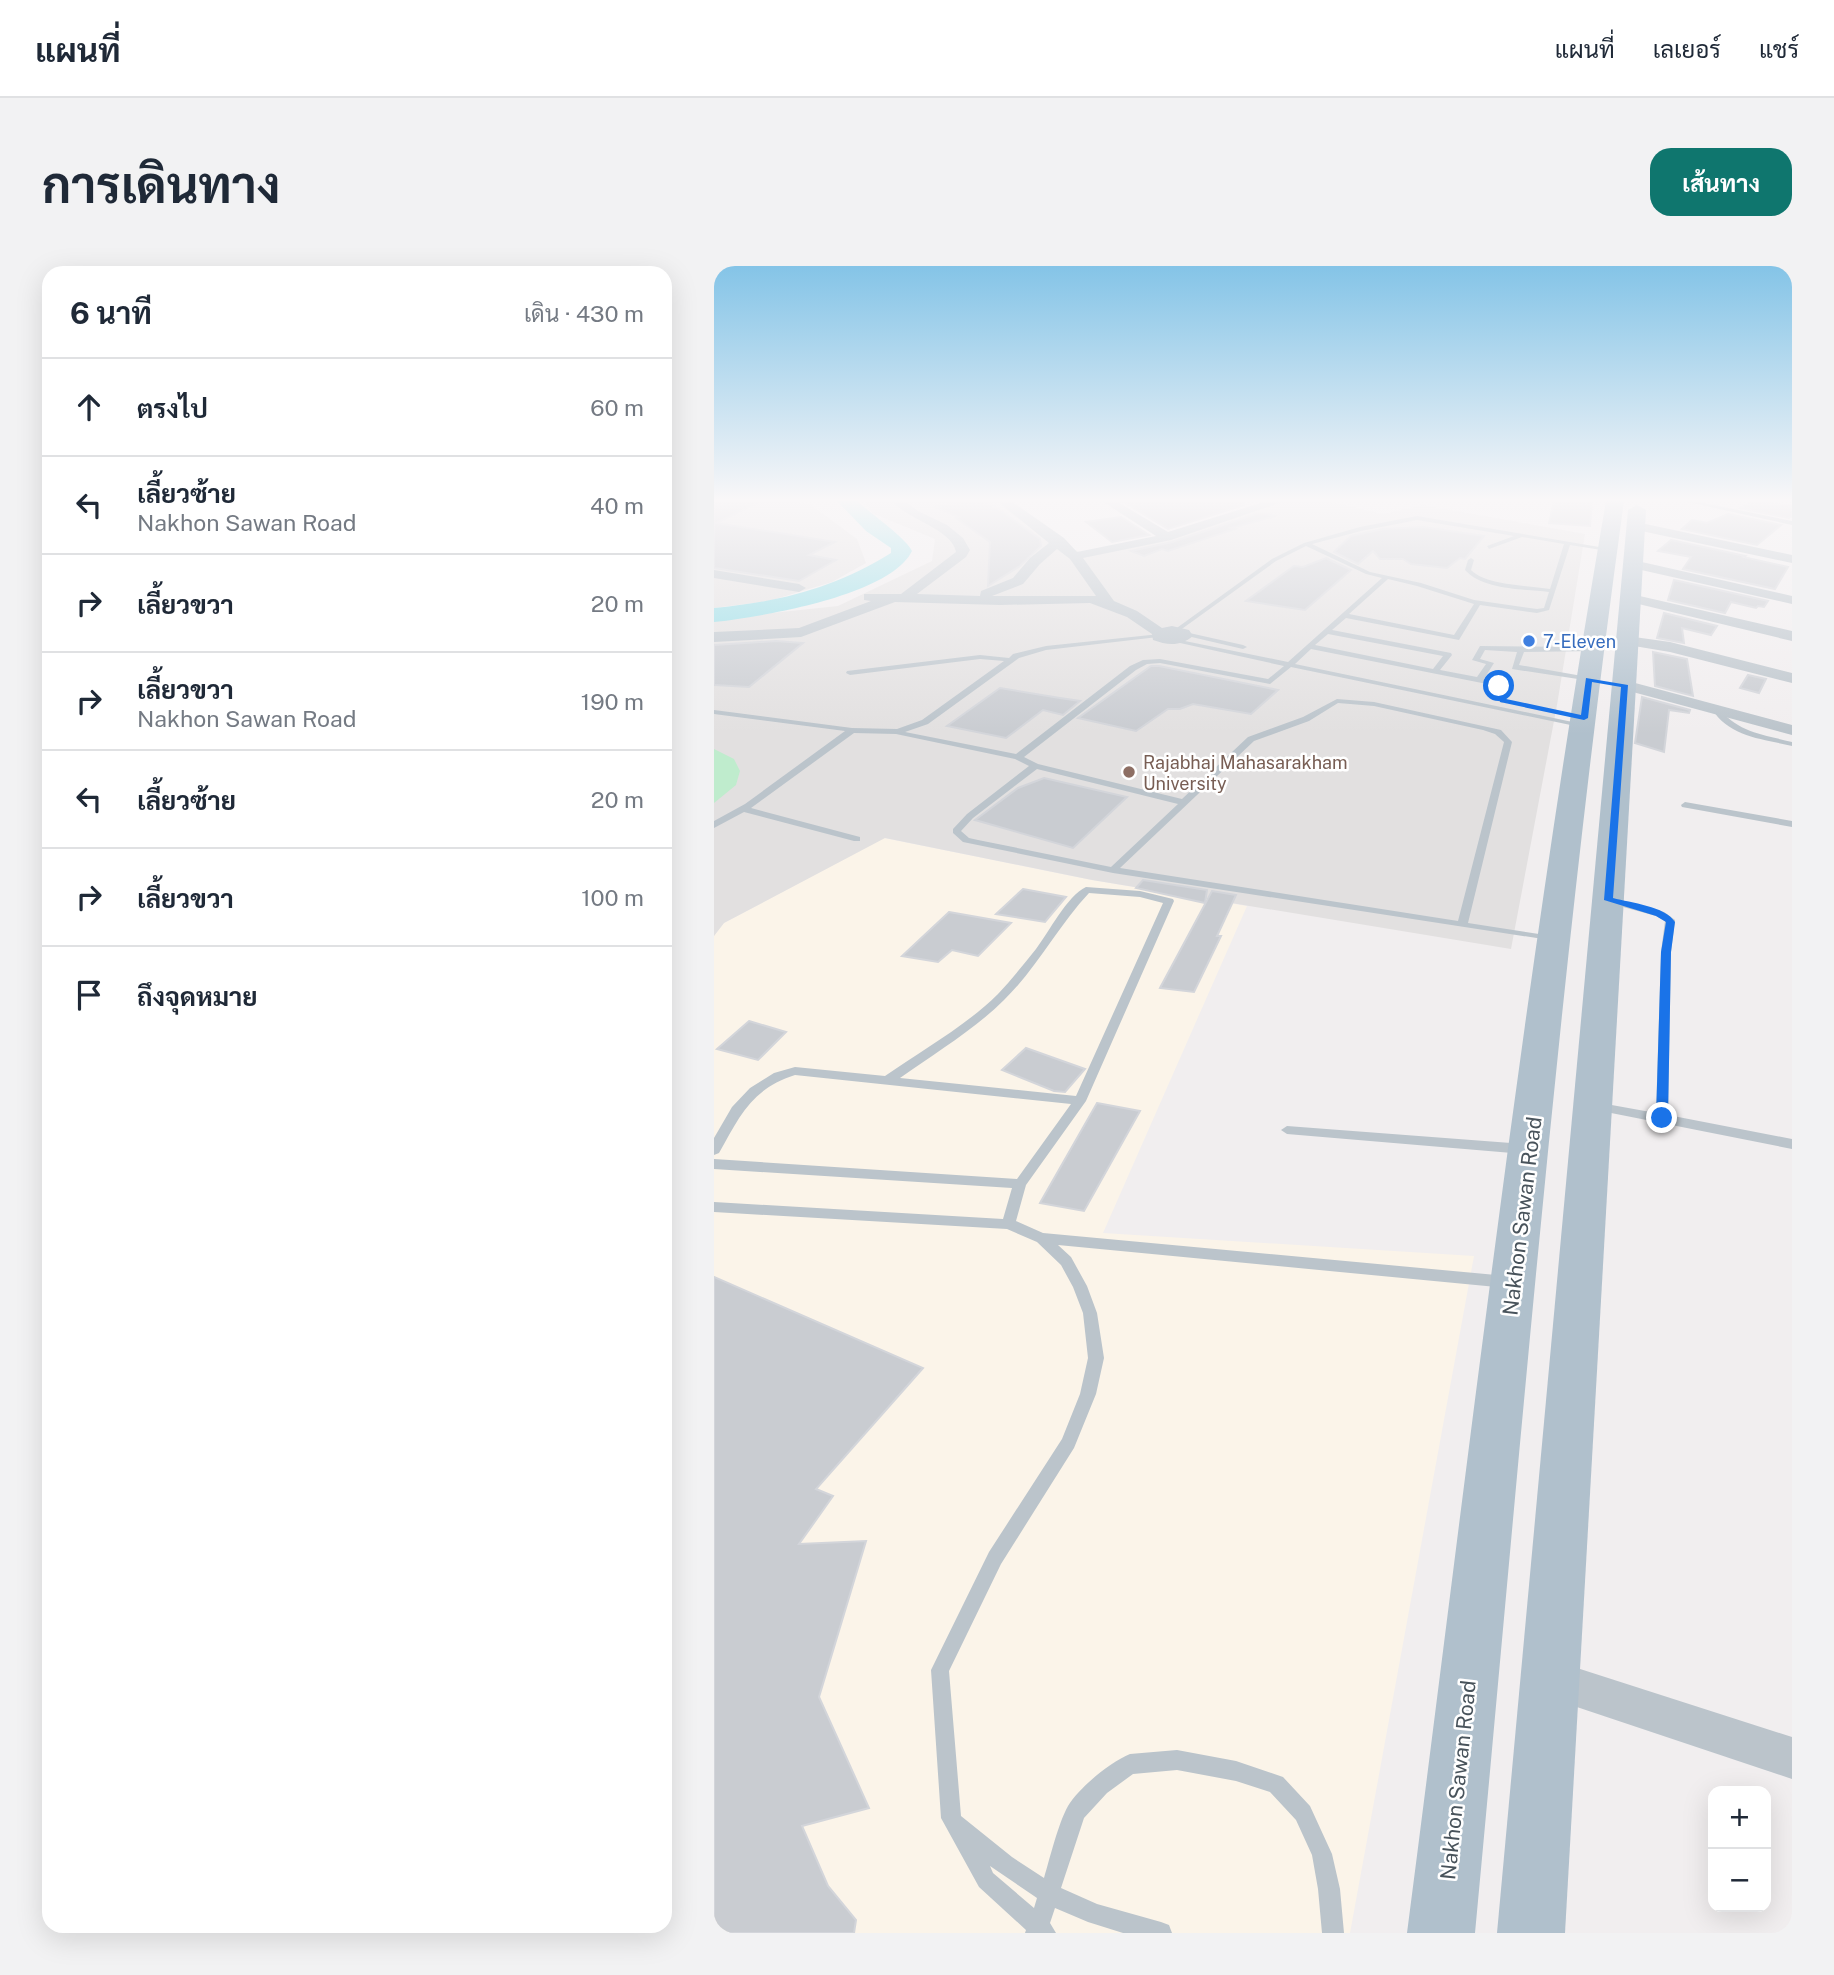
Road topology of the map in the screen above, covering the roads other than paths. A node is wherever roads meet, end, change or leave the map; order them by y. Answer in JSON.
{"nodes":[{"id":1,"x":743,"y":579,"type":"edge"},
{"id":2,"x":927,"y":579,"type":"edge"},
{"id":3,"x":1021,"y":579,"type":"edge"},
{"id":4,"x":1092,"y":579,"type":"edge"},
{"id":5,"x":1250,"y":579,"type":"edge"},
{"id":6,"x":1386,"y":579,"type":"edge"},
{"id":7,"x":1391,"y":579,"type":"edge"},
{"id":8,"x":1479,"y":579,"type":"edge"},
{"id":9,"x":1556,"y":579,"type":"edge"},
{"id":10,"x":1620,"y":579,"type":"edge"},
{"id":11,"x":1694,"y":579,"type":"edge"},
{"id":12,"x":1734,"y":579,"type":"edge"},
{"id":13,"x":799,"y":588,"type":"dead end"},
{"id":14,"x":1553,"y":591,"type":"junction"},
{"id":15,"x":869,"y":597,"type":"dead end"},
{"id":16,"x":890,"y":599,"type":"junction"},
{"id":17,"x":908,"y":599,"type":"junction"},
{"id":18,"x":969,"y":599,"type":"junction"},
{"id":19,"x":1792,"y":600,"type":"edge"},
{"id":20,"x":1478,"y":603,"type":"junction"},
{"id":21,"x":1110,"y":604,"type":"junction"},
{"id":22,"x":1343,"y":615,"type":"junction"},
{"id":23,"x":1325,"y":631,"type":"junction"},
{"id":24,"x":1159,"y":634,"type":"junction"},
{"id":25,"x":1179,"y":635,"type":"junction"},
{"id":26,"x":1792,"y":636,"type":"edge"},
{"id":27,"x":714,"y":637,"type":"edge"},
{"id":28,"x":1456,"y":638,"type":"junction"},
{"id":29,"x":1308,"y":646,"type":"junction"},
{"id":30,"x":1521,"y":650,"type":"junction"},
{"id":31,"x":1447,"y":655,"type":"junction"},
{"id":32,"x":1295,"y":658,"type":"junction"},
{"id":33,"x":1011,"y":660,"type":"junction"},
{"id":34,"x":1490,"y":663,"type":"junction"},
{"id":35,"x":1287,"y":664,"type":"junction"},
{"id":36,"x":1515,"y":667,"type":"junction"},
{"id":37,"x":1435,"y":671,"type":"junction"},
{"id":38,"x":850,"y":673,"type":"dead end"},
{"id":39,"x":1792,"y":678,"type":"edge"},
{"id":40,"x":1479,"y":680,"type":"junction"},
{"id":41,"x":1600,"y":683,"type":"junction"},
{"id":42,"x":1502,"y":701,"type":"junction"},
{"id":43,"x":1716,"y":709,"type":"junction"},
{"id":44,"x":714,"y":712,"type":"edge"},
{"id":45,"x":852,"y":730,"type":"junction"},
{"id":46,"x":1792,"y":730,"type":"edge"},
{"id":47,"x":899,"y":734,"type":"junction"},
{"id":48,"x":1792,"y":744,"type":"edge"},
{"id":49,"x":1018,"y":757,"type":"junction"},
{"id":50,"x":1035,"y":766,"type":"junction"},
{"id":51,"x":1182,"y":802,"type":"junction"},
{"id":52,"x":1685,"y":805,"type":"dead end"},
{"id":53,"x":743,"y":809,"type":"junction"},
{"id":54,"x":1792,"y":824,"type":"edge"},
{"id":55,"x":714,"y":825,"type":"edge"},
{"id":56,"x":857,"y":839,"type":"dead end"},
{"id":57,"x":1113,"y":870,"type":"junction"},
{"id":58,"x":1608,"y":900,"type":"junction"},
{"id":59,"x":1462,"y":925,"type":"junction"},
{"id":60,"x":1556,"y":940,"type":"junction"},
{"id":61,"x":886,"y":1082,"type":"junction"},
{"id":62,"x":1080,"y":1101,"type":"junction"},
{"id":63,"x":1593,"y":1106,"type":"junction"},
{"id":64,"x":1662,"y":1118,"type":"junction"},
{"id":65,"x":1287,"y":1130,"type":"dead end"},
{"id":66,"x":1792,"y":1144,"type":"edge"},
{"id":67,"x":1529,"y":1149,"type":"junction"},
{"id":68,"x":714,"y":1150,"type":"edge"},
{"id":69,"x":714,"y":1164,"type":"edge"},
{"id":70,"x":1020,"y":1184,"type":"junction"},
{"id":71,"x":714,"y":1207,"type":"edge"},
{"id":72,"x":1008,"y":1224,"type":"junction"},
{"id":73,"x":1041,"y":1238,"type":"junction"},
{"id":74,"x":1514,"y":1283,"type":"junction"},
{"id":75,"x":1549,"y":1679,"type":"junction"},
{"id":76,"x":1792,"y":1758,"type":"edge"},
{"id":77,"x":951,"y":1818,"type":"junction"},
{"id":78,"x":1047,"y":1891,"type":"junction"},
{"id":79,"x":1039,"y":1932,"type":"edge"},
{"id":80,"x":1161,"y":1933,"type":"edge"},
{"id":81,"x":1333,"y":1933,"type":"edge"},
{"id":82,"x":1441,"y":1933,"type":"edge"},
{"id":83,"x":1531,"y":1933,"type":"edge"}],
"edges":[{"from":1,"to":13,"type":"street"},
{"from":2,"to":17,"type":"street"},
{"from":3,"to":18,"type":"street"},
{"from":4,"to":21,"type":"street"},
{"from":5,"to":25,"type":"lane"},
{"from":6,"to":22,"type":"lane"},
{"from":7,"to":20,"type":"lane"},
{"from":8,"to":14,"type":"lane"},
{"from":9,"to":14,"type":"lane"},
{"from":10,"to":41,"type":"main road","name":"Nakhon Sawan Road"},
{"from":11,"to":26,"type":"street"},
{"from":12,"to":19,"type":"street"},
{"from":14,"to":20,"type":"lane"},
{"from":15,"to":16,"type":"street"},
{"from":16,"to":17,"type":"street"},
{"from":16,"to":27,"type":"street"},
{"from":17,"to":18,"type":"street"},
{"from":18,"to":21,"type":"street"},
{"from":20,"to":28,"type":"lane"},
{"from":21,"to":24,"type":"street"},
{"from":22,"to":23,"type":"lane"},
{"from":22,"to":28,"type":"lane"},
{"from":23,"to":29,"type":"lane"},
{"from":23,"to":31,"type":"lane"},
{"from":24,"to":25,"type":"street"},
{"from":24,"to":33,"type":"lane"},
{"from":25,"to":32,"type":"lane"},
{"from":25,"to":35,"type":"lane"},
{"from":28,"to":31,"type":"lane"},
{"from":29,"to":32,"type":"lane"},
{"from":29,"to":37,"type":"lane"},
{"from":30,"to":34,"type":"lane"},
{"from":30,"to":36,"type":"lane"},
{"from":30,"to":41,"type":"lane"},
{"from":31,"to":37,"type":"lane"},
{"from":32,"to":35,"type":"lane"},
{"from":32,"to":42,"type":"lane"},
{"from":33,"to":38,"type":"lane"},
{"from":33,"to":47,"type":"lane"},
{"from":34,"to":36,"type":"lane"},
{"from":34,"to":40,"type":"lane"},
{"from":35,"to":41,"type":"lane"},
{"from":35,"to":49,"type":"lane"},
{"from":36,"to":41,"type":"lane"},
{"from":37,"to":40,"type":"lane"},
{"from":39,"to":41,"type":"street"},
{"from":40,"to":42,"type":"lane"},
{"from":41,"to":42,"type":"lane"},
{"from":41,"to":43,"type":"street"},
{"from":41,"to":58,"type":"main road","name":"Nakhon Sawan Road"},
{"from":41,"to":60,"type":"main road","name":"Nakhon Sawan Road"},
{"from":43,"to":46,"type":"street"},
{"from":43,"to":48,"type":"lane"},
{"from":44,"to":45,"type":"lane"},
{"from":45,"to":47,"type":"lane"},
{"from":45,"to":53,"type":"lane"},
{"from":47,"to":49,"type":"lane"},
{"from":49,"to":50,"type":"lane"},
{"from":50,"to":51,"type":"lane"},
{"from":50,"to":57,"type":"lane"},
{"from":51,"to":57,"type":"lane"},
{"from":51,"to":59,"type":"lane"},
{"from":52,"to":54,"type":"lane"},
{"from":53,"to":55,"type":"lane"},
{"from":53,"to":56,"type":"lane"},
{"from":57,"to":59,"type":"lane"},
{"from":58,"to":63,"type":"main road","name":"Nakhon Sawan Road"},
{"from":58,"to":64,"type":"lane"},
{"from":59,"to":60,"type":"lane"},
{"from":60,"to":67,"type":"main road","name":"Nakhon Sawan Road"},
{"from":61,"to":62,"type":"lane"},
{"from":61,"to":62,"type":"lane"},
{"from":61,"to":68,"type":"lane"},
{"from":62,"to":70,"type":"lane"},
{"from":63,"to":64,"type":"lane"},
{"from":63,"to":75,"type":"main road","name":"Nakhon Sawan Road"},
{"from":64,"to":66,"type":"lane"},
{"from":65,"to":67,"type":"lane"},
{"from":67,"to":74,"type":"main road","name":"Nakhon Sawan Road"},
{"from":69,"to":70,"type":"lane"},
{"from":70,"to":72,"type":"lane"},
{"from":71,"to":72,"type":"lane"},
{"from":72,"to":73,"type":"lane"},
{"from":73,"to":74,"type":"lane"},
{"from":73,"to":77,"type":"lane"},
{"from":74,"to":82,"type":"main road","name":"Nakhon Sawan Road"},
{"from":75,"to":76,"type":"street"},
{"from":75,"to":83,"type":"main road","name":"Nakhon Sawan Road"},
{"from":77,"to":78,"type":"lane"},
{"from":77,"to":79,"type":"lane"},
{"from":78,"to":79,"type":"lane"},
{"from":78,"to":80,"type":"lane"},
{"from":78,"to":81,"type":"lane"}]}
